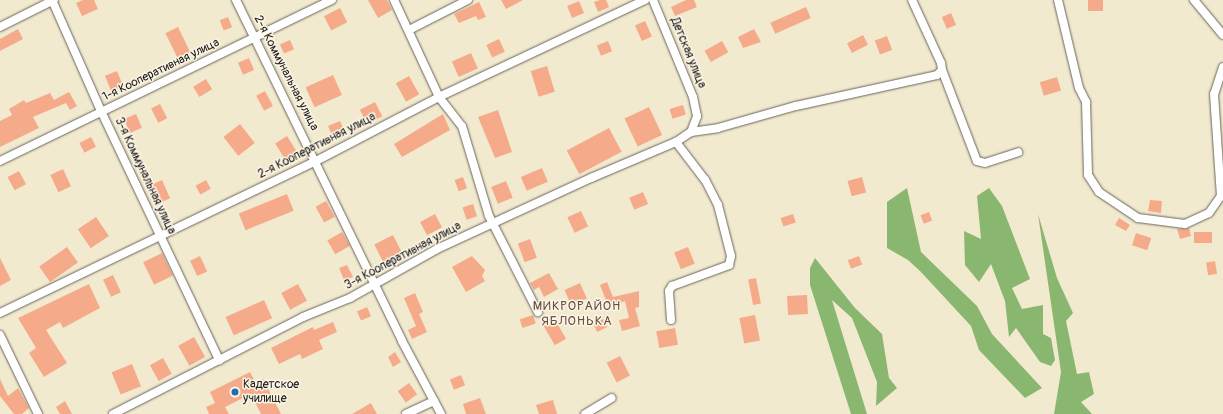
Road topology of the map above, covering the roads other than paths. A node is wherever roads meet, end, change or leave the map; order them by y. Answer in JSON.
{"nodes":[{"id":1,"x":53,"y":0,"type":"edge"},
{"id":2,"x":236,"y":0,"type":"edge"},
{"id":3,"x":332,"y":0,"type":"edge"},
{"id":4,"x":394,"y":0,"type":"edge"},
{"id":5,"x":468,"y":0,"type":"edge"},
{"id":6,"x":645,"y":0,"type":"edge"},
{"id":7,"x":653,"y":0,"type":"edge"},
{"id":8,"x":912,"y":0,"type":"edge"},
{"id":9,"x":1058,"y":0,"type":"edge"},
{"id":10,"x":1194,"y":0,"type":"edge"},
{"id":11,"x":0,"y":27,"type":"edge"},
{"id":12,"x":409,"y":30,"type":"junction"},
{"id":13,"x":1223,"y":35,"type":"edge"},
{"id":14,"x":255,"y":38,"type":"junction"},
{"id":15,"x":941,"y":66,"type":"junction"},
{"id":16,"x":1223,"y":66,"type":"edge"},
{"id":17,"x":439,"y":97,"type":"junction"},
{"id":18,"x":101,"y":112,"type":"junction"},
{"id":19,"x":691,"y":132,"type":"junction"},
{"id":20,"x":676,"y":142,"type":"junction"},
{"id":21,"x":1018,"y":152,"type":"dead end"},
{"id":22,"x":0,"y":161,"type":"edge"},
{"id":23,"x":316,"y":161,"type":"junction"},
{"id":24,"x":1222,"y":196,"type":"edge"},
{"id":25,"x":493,"y":223,"type":"junction"},
{"id":26,"x":160,"y":236,"type":"junction"},
{"id":27,"x":376,"y":283,"type":"junction"},
{"id":28,"x":538,"y":312,"type":"dead end"},
{"id":29,"x":0,"y":313,"type":"edge"},
{"id":30,"x":671,"y":320,"type":"dead end"},
{"id":31,"x":0,"y":335,"type":"edge"},
{"id":32,"x":219,"y":360,"type":"junction"},
{"id":33,"x":612,"y":398,"type":"dead end"},
{"id":34,"x":434,"y":401,"type":"junction"},
{"id":35,"x":38,"y":414,"type":"edge"},
{"id":36,"x":113,"y":414,"type":"edge"},
{"id":37,"x":406,"y":414,"type":"edge"},
{"id":38,"x":441,"y":414,"type":"edge"},
{"id":39,"x":585,"y":414,"type":"edge"}],
"edges":[{"from":1,"to":11,"type":"street"},
{"from":1,"to":18,"type":"street","name":"3-я Коммунальная улица"},
{"from":2,"to":14,"type":"street","name":"2-я Коммунальная улица"},
{"from":3,"to":14,"type":"street","name":"1-я Кооперативная улица"},
{"from":4,"to":12,"type":"street"},
{"from":5,"to":12,"type":"street"},
{"from":6,"to":17,"type":"street","name":"2-я Кооперативная улица"},
{"from":7,"to":19,"type":"street","name":"Детская улица"},
{"from":8,"to":15,"type":"street"},
{"from":9,"to":24,"type":"street"},
{"from":10,"to":13,"type":"street"},
{"from":12,"to":17,"type":"street"},
{"from":14,"to":18,"type":"street","name":"1-я Кооперативная улица"},
{"from":14,"to":23,"type":"street","name":"2-я Коммунальная улица"},
{"from":15,"to":19,"type":"street"},
{"from":15,"to":21,"type":"street"},
{"from":16,"to":24,"type":"street"},
{"from":17,"to":23,"type":"street","name":"2-я Кооперативная улица"},
{"from":17,"to":25,"type":"street"},
{"from":18,"to":22,"type":"street","name":"1-я Кооперативная улица"},
{"from":18,"to":26,"type":"street","name":"3-я Коммунальная улица"},
{"from":19,"to":20,"type":"street","name":"3-я Кооперативная улица"},
{"from":20,"to":25,"type":"street","name":"3-я Кооперативная улица"},
{"from":20,"to":30,"type":"street"},
{"from":23,"to":26,"type":"street","name":"2-я Кооперативная улица"},
{"from":23,"to":27,"type":"street","name":"2-я Коммунальная улица"},
{"from":25,"to":27,"type":"street","name":"3-я Кооперативная улица"},
{"from":25,"to":28,"type":"street"},
{"from":26,"to":29,"type":"street","name":"2-я Кооперативная улица"},
{"from":26,"to":32,"type":"street","name":"3-я Коммунальная улица"},
{"from":27,"to":32,"type":"street","name":"3-я Кооперативная улица"},
{"from":27,"to":34,"type":"street","name":"2-я Коммунальная улица"},
{"from":31,"to":35,"type":"street"},
{"from":32,"to":36,"type":"street","name":"3-я Кооперативная улица"},
{"from":33,"to":39,"type":"street"},
{"from":34,"to":37,"type":"street"},
{"from":34,"to":38,"type":"street","name":"2-я Коммунальная улица"}]}
